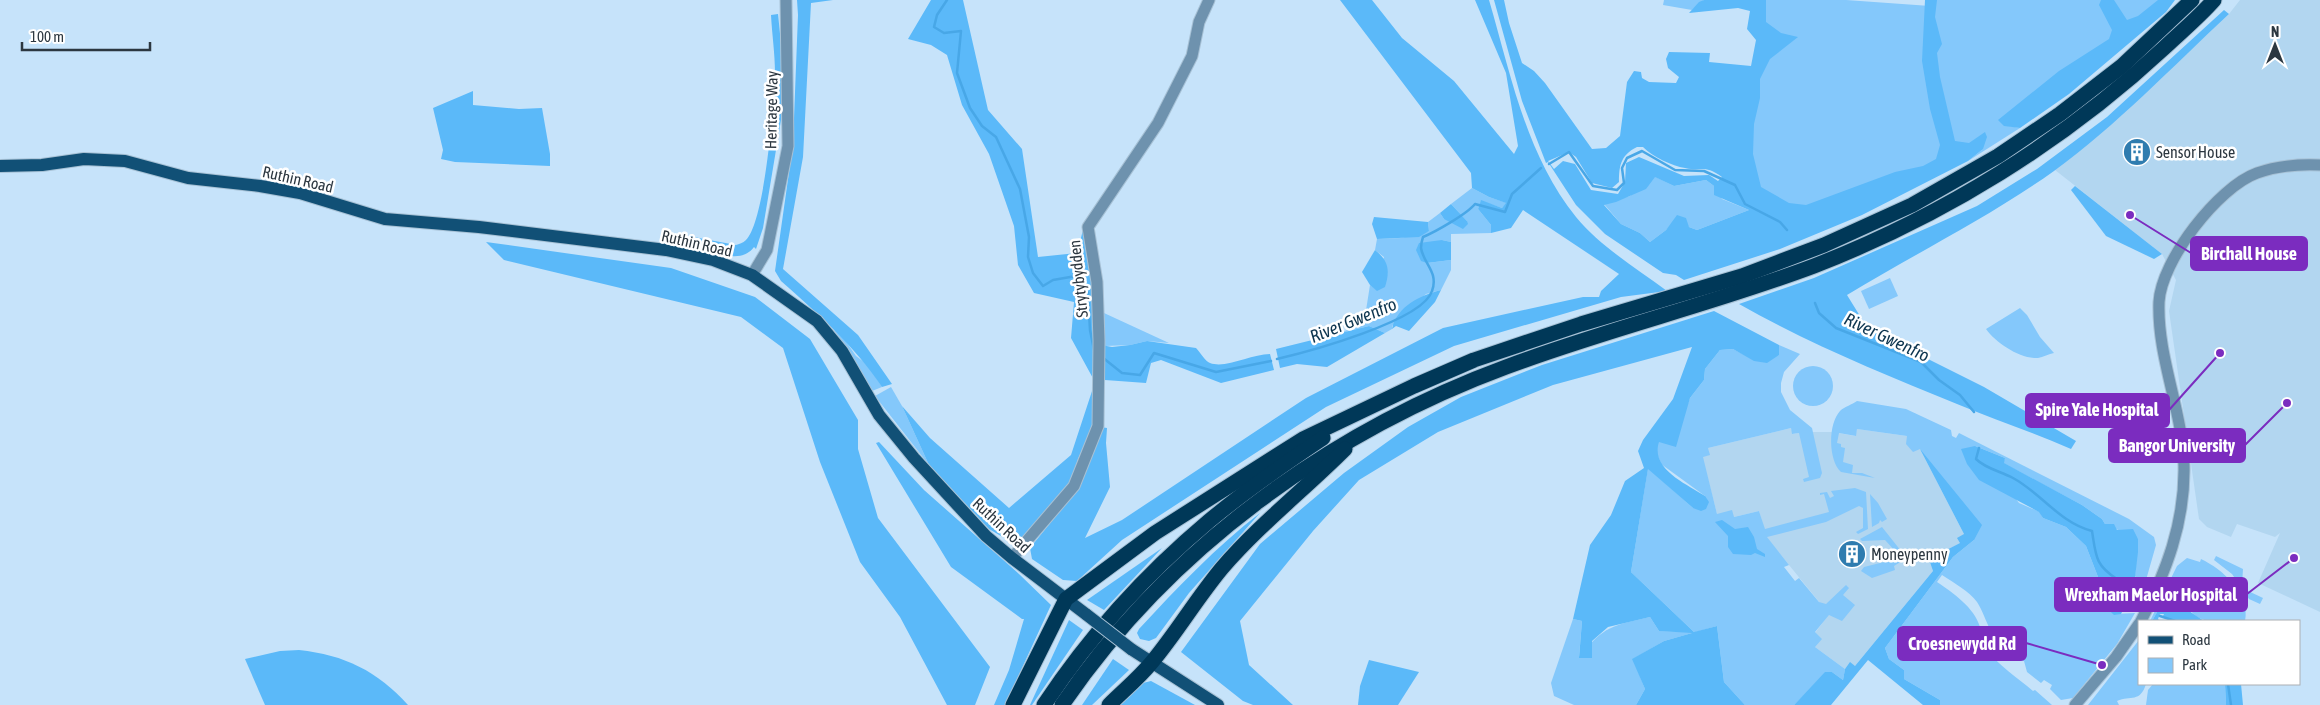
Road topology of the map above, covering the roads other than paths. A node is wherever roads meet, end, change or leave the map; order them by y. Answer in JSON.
{"nodes":[{"id":1,"x":786,"y":0,"type":"edge"},
{"id":2,"x":1209,"y":0,"type":"edge"},
{"id":3,"x":2192,"y":0,"type":"edge"},
{"id":4,"x":2214,"y":0,"type":"edge"},
{"id":5,"x":2320,"y":165,"type":"edge"},
{"id":6,"x":0,"y":166,"type":"edge"},
{"id":7,"x":752,"y":275,"type":"junction"},
{"id":8,"x":1352,"y":416,"type":"junction"},
{"id":9,"x":1359,"y":436,"type":"junction"},
{"id":10,"x":1012,"y":558,"type":"junction"},
{"id":11,"x":1066,"y":599,"type":"junction"},
{"id":12,"x":2141,"y":620,"type":"edge"},
{"id":13,"x":2138,"y":625,"type":"edge"},
{"id":14,"x":1151,"y":663,"type":"junction"},
{"id":15,"x":1013,"y":705,"type":"edge"},
{"id":16,"x":1044,"y":705,"type":"edge"},
{"id":17,"x":1062,"y":705,"type":"edge"},
{"id":18,"x":1109,"y":705,"type":"edge"},
{"id":19,"x":1218,"y":705,"type":"edge"},
{"id":20,"x":2075,"y":705,"type":"edge"}],
"edges":[{"from":1,"to":7,"type":"street","name":"Heritage Way"},
{"from":2,"to":10,"type":"street","name":"Strytybydden"},
{"from":3,"to":8,"type":"highway"},
{"from":4,"to":9,"type":"highway"},
{"from":5,"to":12,"type":"street"},
{"from":6,"to":7,"type":"main road","name":"Ruthin Road"},
{"from":7,"to":10,"type":"main road","name":"Ruthin Road"},
{"from":8,"to":11,"type":"highway"},
{"from":8,"to":16,"type":"highway"},
{"from":9,"to":14,"type":"highway"},
{"from":9,"to":17,"type":"highway"},
{"from":10,"to":11,"type":"main road","name":"Ruthin Road"},
{"from":11,"to":14,"type":"main road","name":"Ruthin Road","bridge":true},
{"from":11,"to":15,"type":"highway"},
{"from":13,"to":20,"type":"street"},
{"from":14,"to":18,"type":"highway"},
{"from":14,"to":19,"type":"main road","name":"Ruthin Road"}]}
